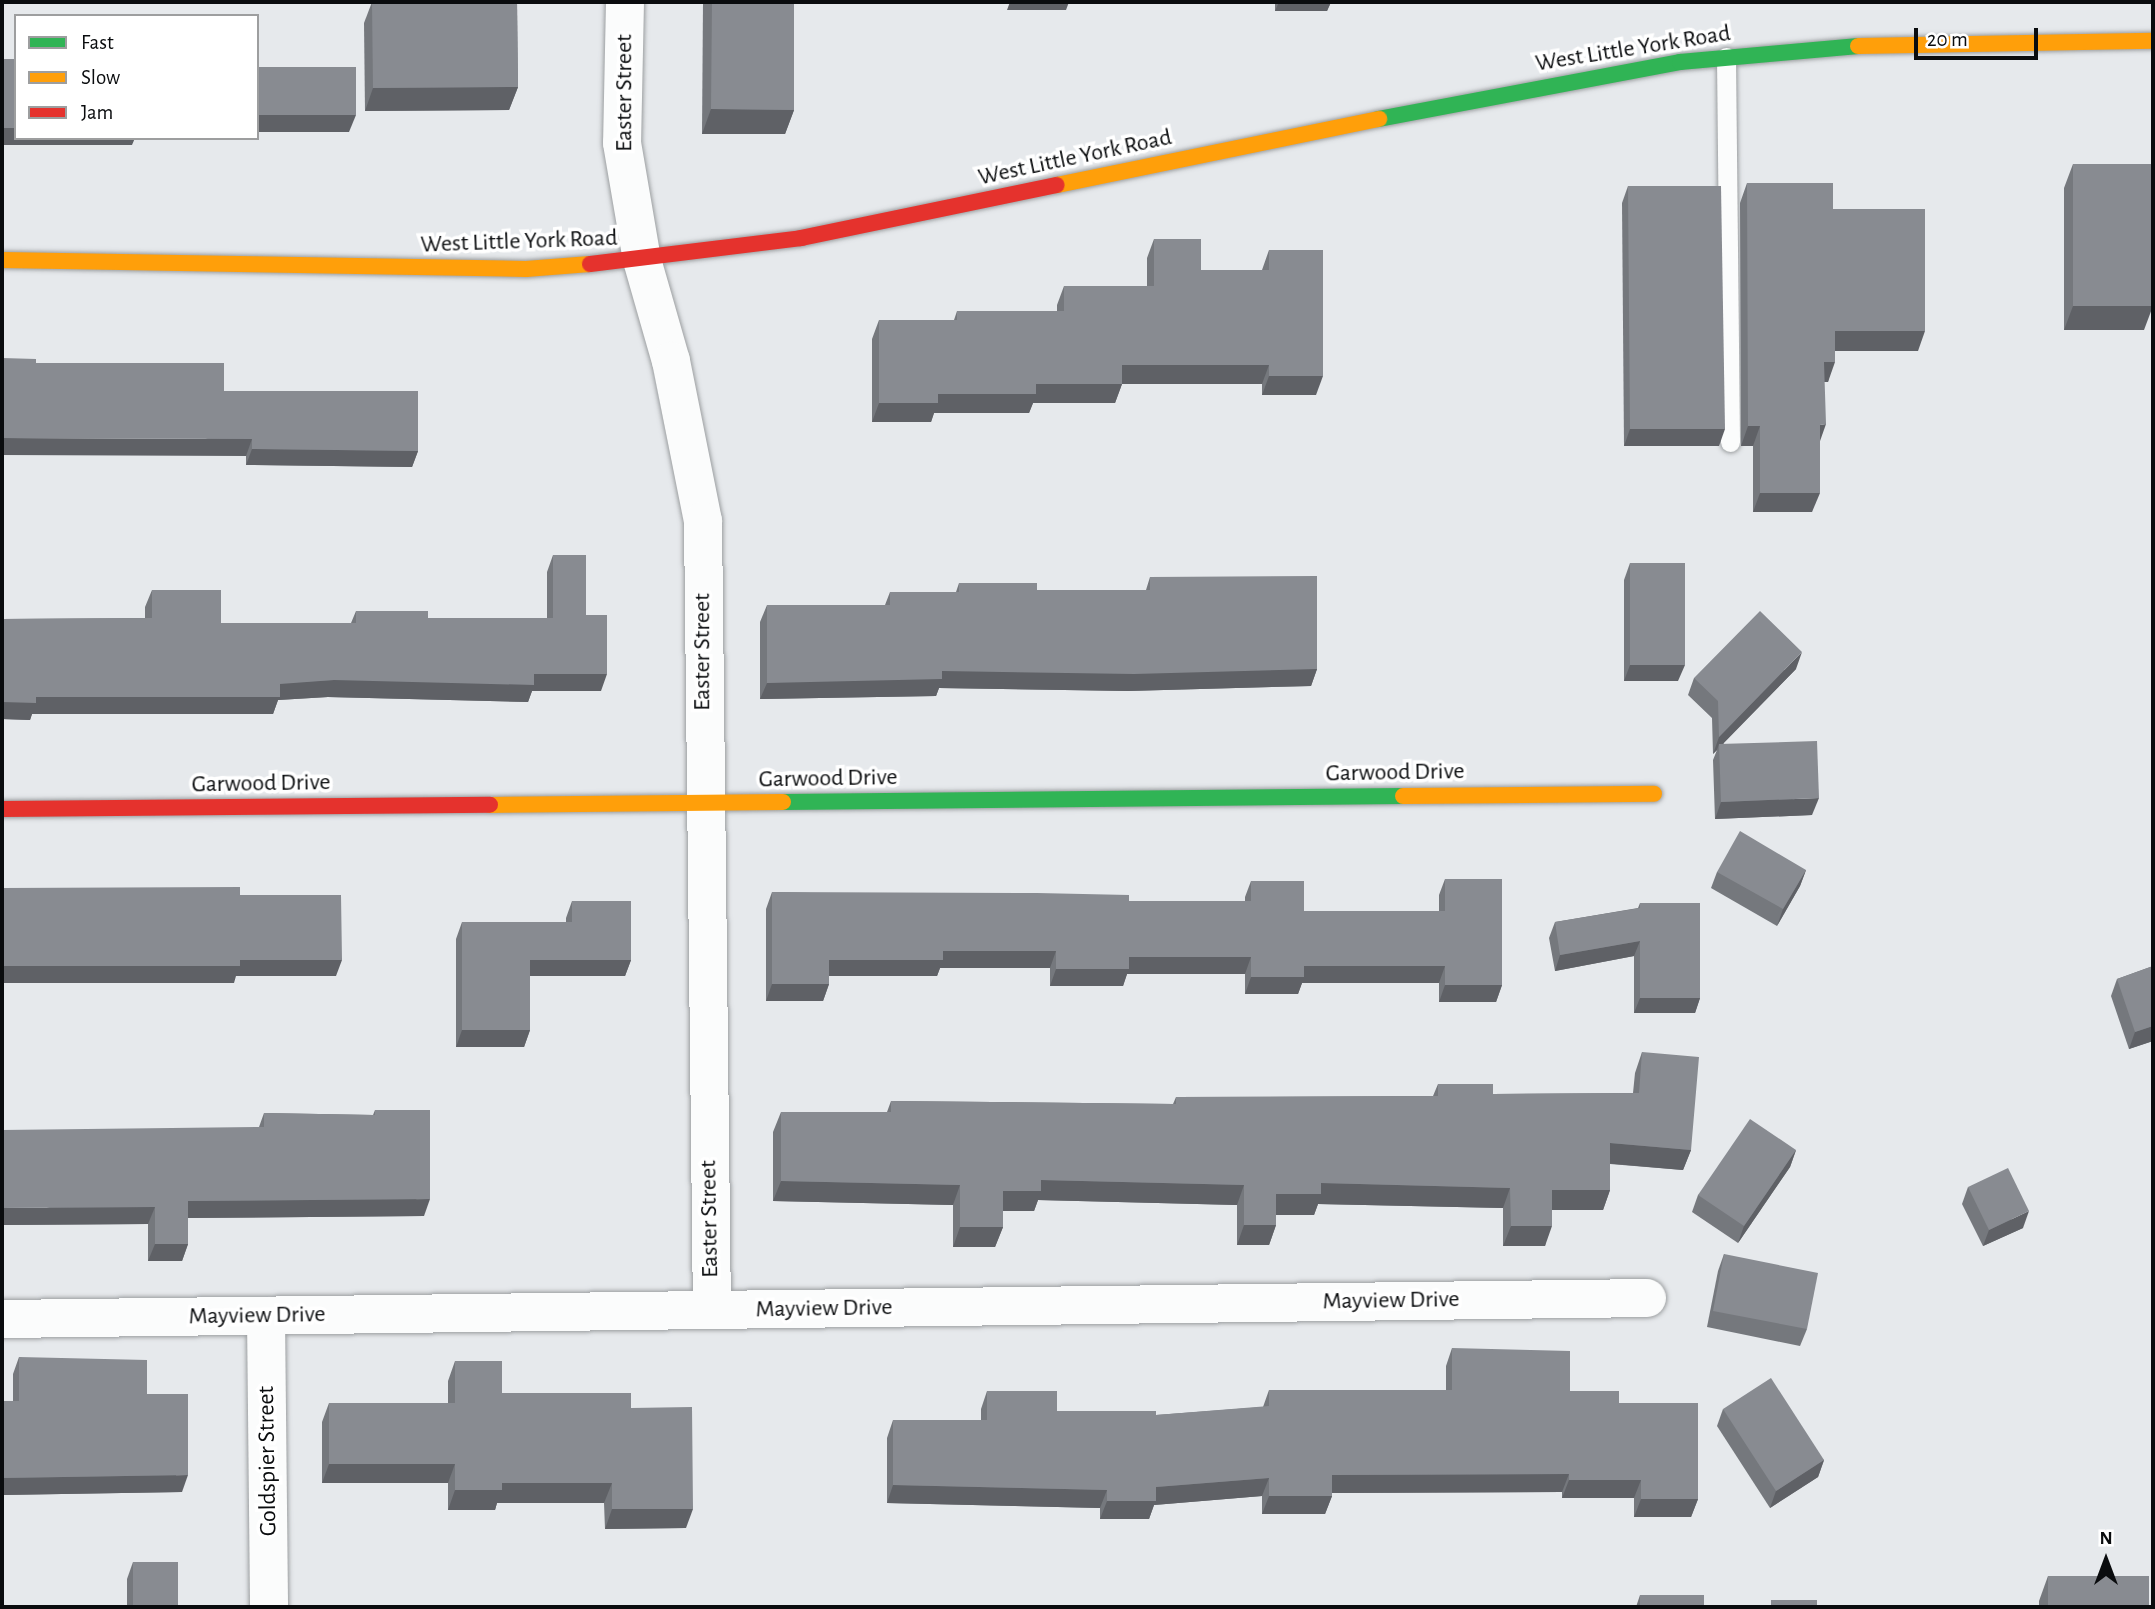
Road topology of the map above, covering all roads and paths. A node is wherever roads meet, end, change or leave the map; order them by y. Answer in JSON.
{"nodes":[{"id":1,"x":625,"y":2,"type":"edge"},
{"id":2,"x":2153,"y":41,"type":"edge"},
{"id":3,"x":1726,"y":57,"type":"junction"},
{"id":4,"x":2,"y":260,"type":"edge"},
{"id":5,"x":642,"y":260,"type":"junction"},
{"id":6,"x":1730,"y":442,"type":"dead end"},
{"id":7,"x":1654,"y":794,"type":"dead end"},
{"id":8,"x":703,"y":803,"type":"junction"},
{"id":9,"x":2,"y":809,"type":"edge"},
{"id":10,"x":1647,"y":1298,"type":"dead end"},
{"id":11,"x":712,"y":1310,"type":"junction"},
{"id":12,"x":266,"y":1316,"type":"junction"},
{"id":13,"x":2,"y":1319,"type":"edge"},
{"id":14,"x":269,"y":1607,"type":"edge"}],
"edges":[{"from":1,"to":5,"type":"street","name":"Easter Street"},
{"from":2,"to":3,"type":"street","name":"West Little York Road"},
{"from":3,"to":5,"type":"street","name":"West Little York Road"},
{"from":3,"to":6,"type":"lane"},
{"from":4,"to":5,"type":"street","name":"West Little York Road"},
{"from":5,"to":8,"type":"street","name":"Easter Street"},
{"from":7,"to":8,"type":"street","name":"Garwood Drive"},
{"from":8,"to":9,"type":"street","name":"Garwood Drive"},
{"from":8,"to":11,"type":"street","name":"Easter Street"},
{"from":10,"to":11,"type":"street","name":"Mayview Drive"},
{"from":11,"to":12,"type":"street","name":"Mayview Drive"},
{"from":12,"to":13,"type":"street","name":"Mayview Drive"},
{"from":12,"to":14,"type":"street","name":"Goldspier Street"}]}
